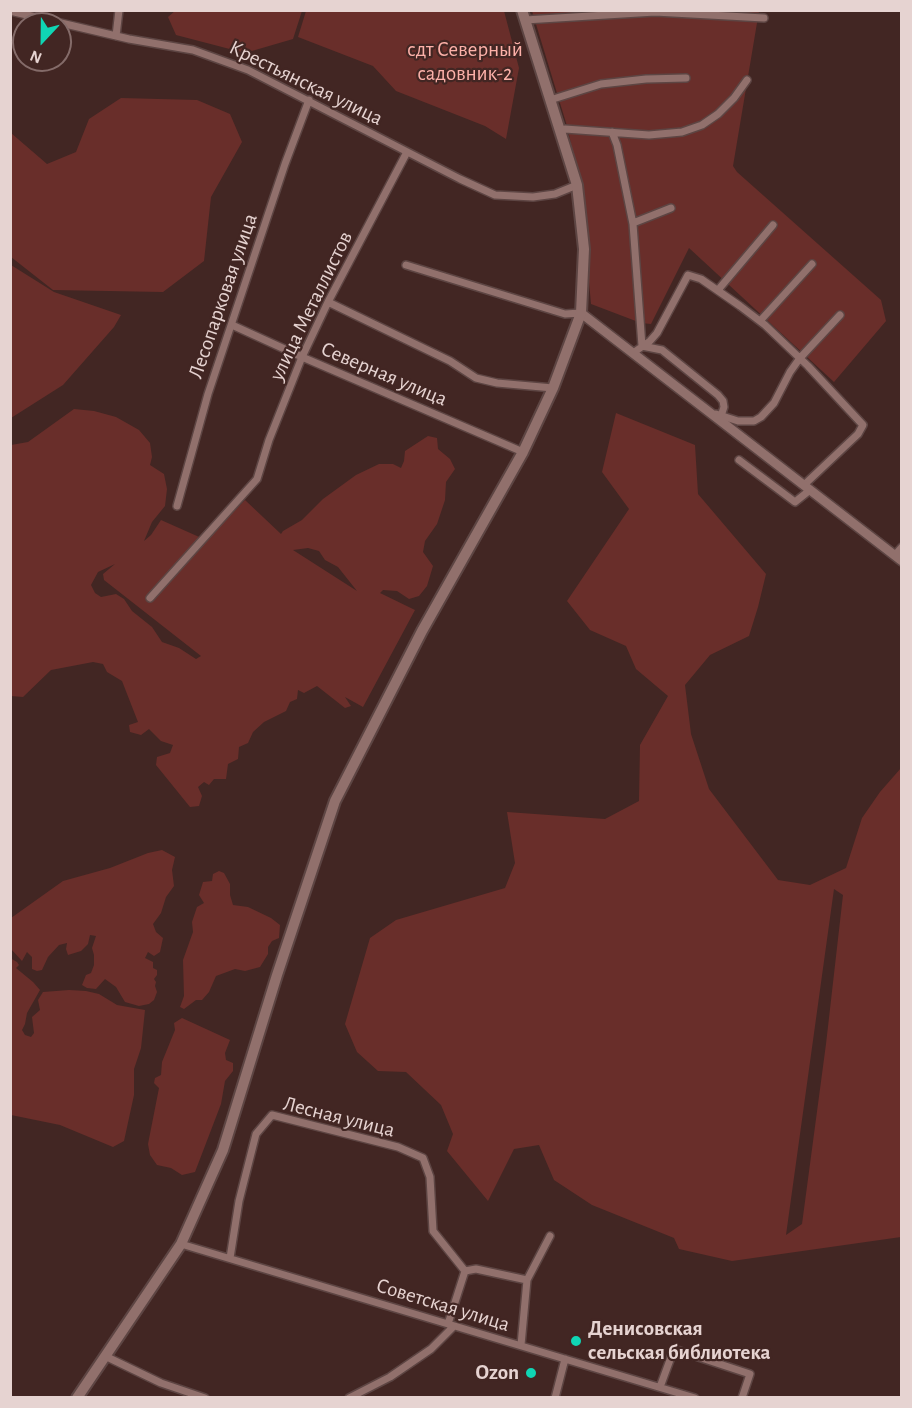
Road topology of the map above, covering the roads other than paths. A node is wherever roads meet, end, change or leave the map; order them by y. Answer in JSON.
{"nodes":[{"id":1,"x":119,"y":10,"type":"edge"},
{"id":2,"x":10,"y":11,"type":"edge"},
{"id":3,"x":523,"y":15,"type":"edge"},
{"id":4,"x":764,"y":18,"type":"dead end"},
{"id":5,"x":116,"y":36,"type":"junction"},
{"id":6,"x":686,"y":78,"type":"dead end"},
{"id":7,"x":747,"y":80,"type":"dead end"},
{"id":8,"x":309,"y":100,"type":"junction"},
{"id":9,"x":550,"y":100,"type":"junction"},
{"id":10,"x":560,"y":131,"type":"junction"},
{"id":11,"x":612,"y":132,"type":"junction"},
{"id":12,"x":407,"y":152,"type":"junction"},
{"id":13,"x":577,"y":185,"type":"junction"},
{"id":14,"x":671,"y":208,"type":"dead end"},
{"id":15,"x":633,"y":223,"type":"junction"},
{"id":16,"x":773,"y":225,"type":"dead end"},
{"id":17,"x":812,"y":264,"type":"dead end"},
{"id":18,"x":406,"y":265,"type":"dead end"},
{"id":19,"x":718,"y":290,"type":"junction"},
{"id":20,"x":328,"y":302,"type":"junction"},
{"id":21,"x":581,"y":313,"type":"junction"},
{"id":22,"x":840,"y":315,"type":"dead end"},
{"id":23,"x":760,"y":321,"type":"junction"},
{"id":24,"x":232,"y":325,"type":"junction"},
{"id":25,"x":642,"y":346,"type":"junction"},
{"id":26,"x":633,"y":353,"type":"junction"},
{"id":27,"x":302,"y":357,"type":"junction"},
{"id":28,"x":800,"y":358,"type":"junction"},
{"id":29,"x":553,"y":388,"type":"junction"},
{"id":30,"x":708,"y":411,"type":"junction"},
{"id":31,"x":721,"y":416,"type":"junction"},
{"id":32,"x":524,"y":452,"type":"junction"},
{"id":33,"x":739,"y":460,"type":"dead end"},
{"id":34,"x":807,"y":487,"type":"junction"},
{"id":35,"x":177,"y":506,"type":"dead end"},
{"id":36,"x":899,"y":554,"type":"edge"},
{"id":37,"x":150,"y":598,"type":"dead end"},
{"id":38,"x":550,"y":1236,"type":"dead end"},
{"id":39,"x":181,"y":1244,"type":"junction"},
{"id":40,"x":230,"y":1258,"type":"junction"},
{"id":41,"x":465,"y":1271,"type":"junction"},
{"id":42,"x":526,"y":1280,"type":"junction"},
{"id":43,"x":451,"y":1325,"type":"junction"},
{"id":44,"x":521,"y":1345,"type":"junction"},
{"id":45,"x":106,"y":1357,"type":"junction"},
{"id":46,"x":565,"y":1359,"type":"junction"},
{"id":47,"x":660,"y":1387,"type":"junction"},
{"id":48,"x":77,"y":1398,"type":"edge"},
{"id":49,"x":205,"y":1398,"type":"edge"},
{"id":50,"x":349,"y":1398,"type":"edge"},
{"id":51,"x":555,"y":1398,"type":"edge"},
{"id":52,"x":695,"y":1398,"type":"edge"},
{"id":53,"x":742,"y":1398,"type":"edge"}],
"edges":[{"from":1,"to":5,"type":"street"},
{"from":2,"to":5,"type":"street","name":"Крестьянская улица"},
{"from":3,"to":4,"type":"street"},
{"from":3,"to":9,"type":"main road"},
{"from":5,"to":8,"type":"street","name":"Крестьянская улица"},
{"from":6,"to":9,"type":"street"},
{"from":7,"to":11,"type":"street"},
{"from":8,"to":12,"type":"street","name":"Крестьянская улица"},
{"from":8,"to":24,"type":"street","name":"Лесопарковая улица"},
{"from":9,"to":10,"type":"main road"},
{"from":10,"to":11,"type":"street"},
{"from":10,"to":13,"type":"main road"},
{"from":11,"to":15,"type":"street"},
{"from":12,"to":13,"type":"street","name":"Крестьянская улица"},
{"from":12,"to":20,"type":"street","name":"улица Металлистов"},
{"from":13,"to":21,"type":"main road"},
{"from":14,"to":15,"type":"street"},
{"from":15,"to":25,"type":"street"},
{"from":16,"to":19,"type":"street"},
{"from":17,"to":23,"type":"street"},
{"from":18,"to":21,"type":"street"},
{"from":19,"to":23,"type":"street"},
{"from":19,"to":25,"type":"street"},
{"from":20,"to":27,"type":"street","name":"улица Металлистов"},
{"from":20,"to":29,"type":"street"},
{"from":21,"to":26,"type":"street"},
{"from":21,"to":29,"type":"main road"},
{"from":22,"to":28,"type":"street"},
{"from":23,"to":28,"type":"street"},
{"from":24,"to":27,"type":"street","name":"Северная улица"},
{"from":24,"to":35,"type":"street","name":"Лесопарковая улица"},
{"from":25,"to":26,"type":"street"},
{"from":25,"to":31,"type":"street"},
{"from":26,"to":30,"type":"street"},
{"from":27,"to":32,"type":"street","name":"Северная улица"},
{"from":27,"to":37,"type":"street","name":"улица Металлистов"},
{"from":28,"to":31,"type":"street"},
{"from":28,"to":34,"type":"street"},
{"from":29,"to":32,"type":"main road"},
{"from":30,"to":31,"type":"street"},
{"from":30,"to":34,"type":"street"},
{"from":32,"to":39,"type":"main road"},
{"from":33,"to":34,"type":"street"},
{"from":34,"to":36,"type":"street"},
{"from":38,"to":42,"type":"street"},
{"from":39,"to":40,"type":"street","name":"Советская улица"},
{"from":39,"to":45,"type":"main road"},
{"from":40,"to":41,"type":"street","name":"Лесная улица"},
{"from":40,"to":43,"type":"street","name":"Советская улица"},
{"from":41,"to":42,"type":"street"},
{"from":41,"to":43,"type":"street"},
{"from":42,"to":44,"type":"street"},
{"from":43,"to":44,"type":"street","name":"Советская улица"},
{"from":43,"to":50,"type":"street"},
{"from":44,"to":46,"type":"street","name":"Советская улица"},
{"from":45,"to":48,"type":"main road"},
{"from":45,"to":49,"type":"street"},
{"from":46,"to":47,"type":"street","name":"Советская улица"},
{"from":46,"to":51,"type":"street"},
{"from":47,"to":52,"type":"street","name":"Советская улица"},
{"from":47,"to":53,"type":"street"}]}
